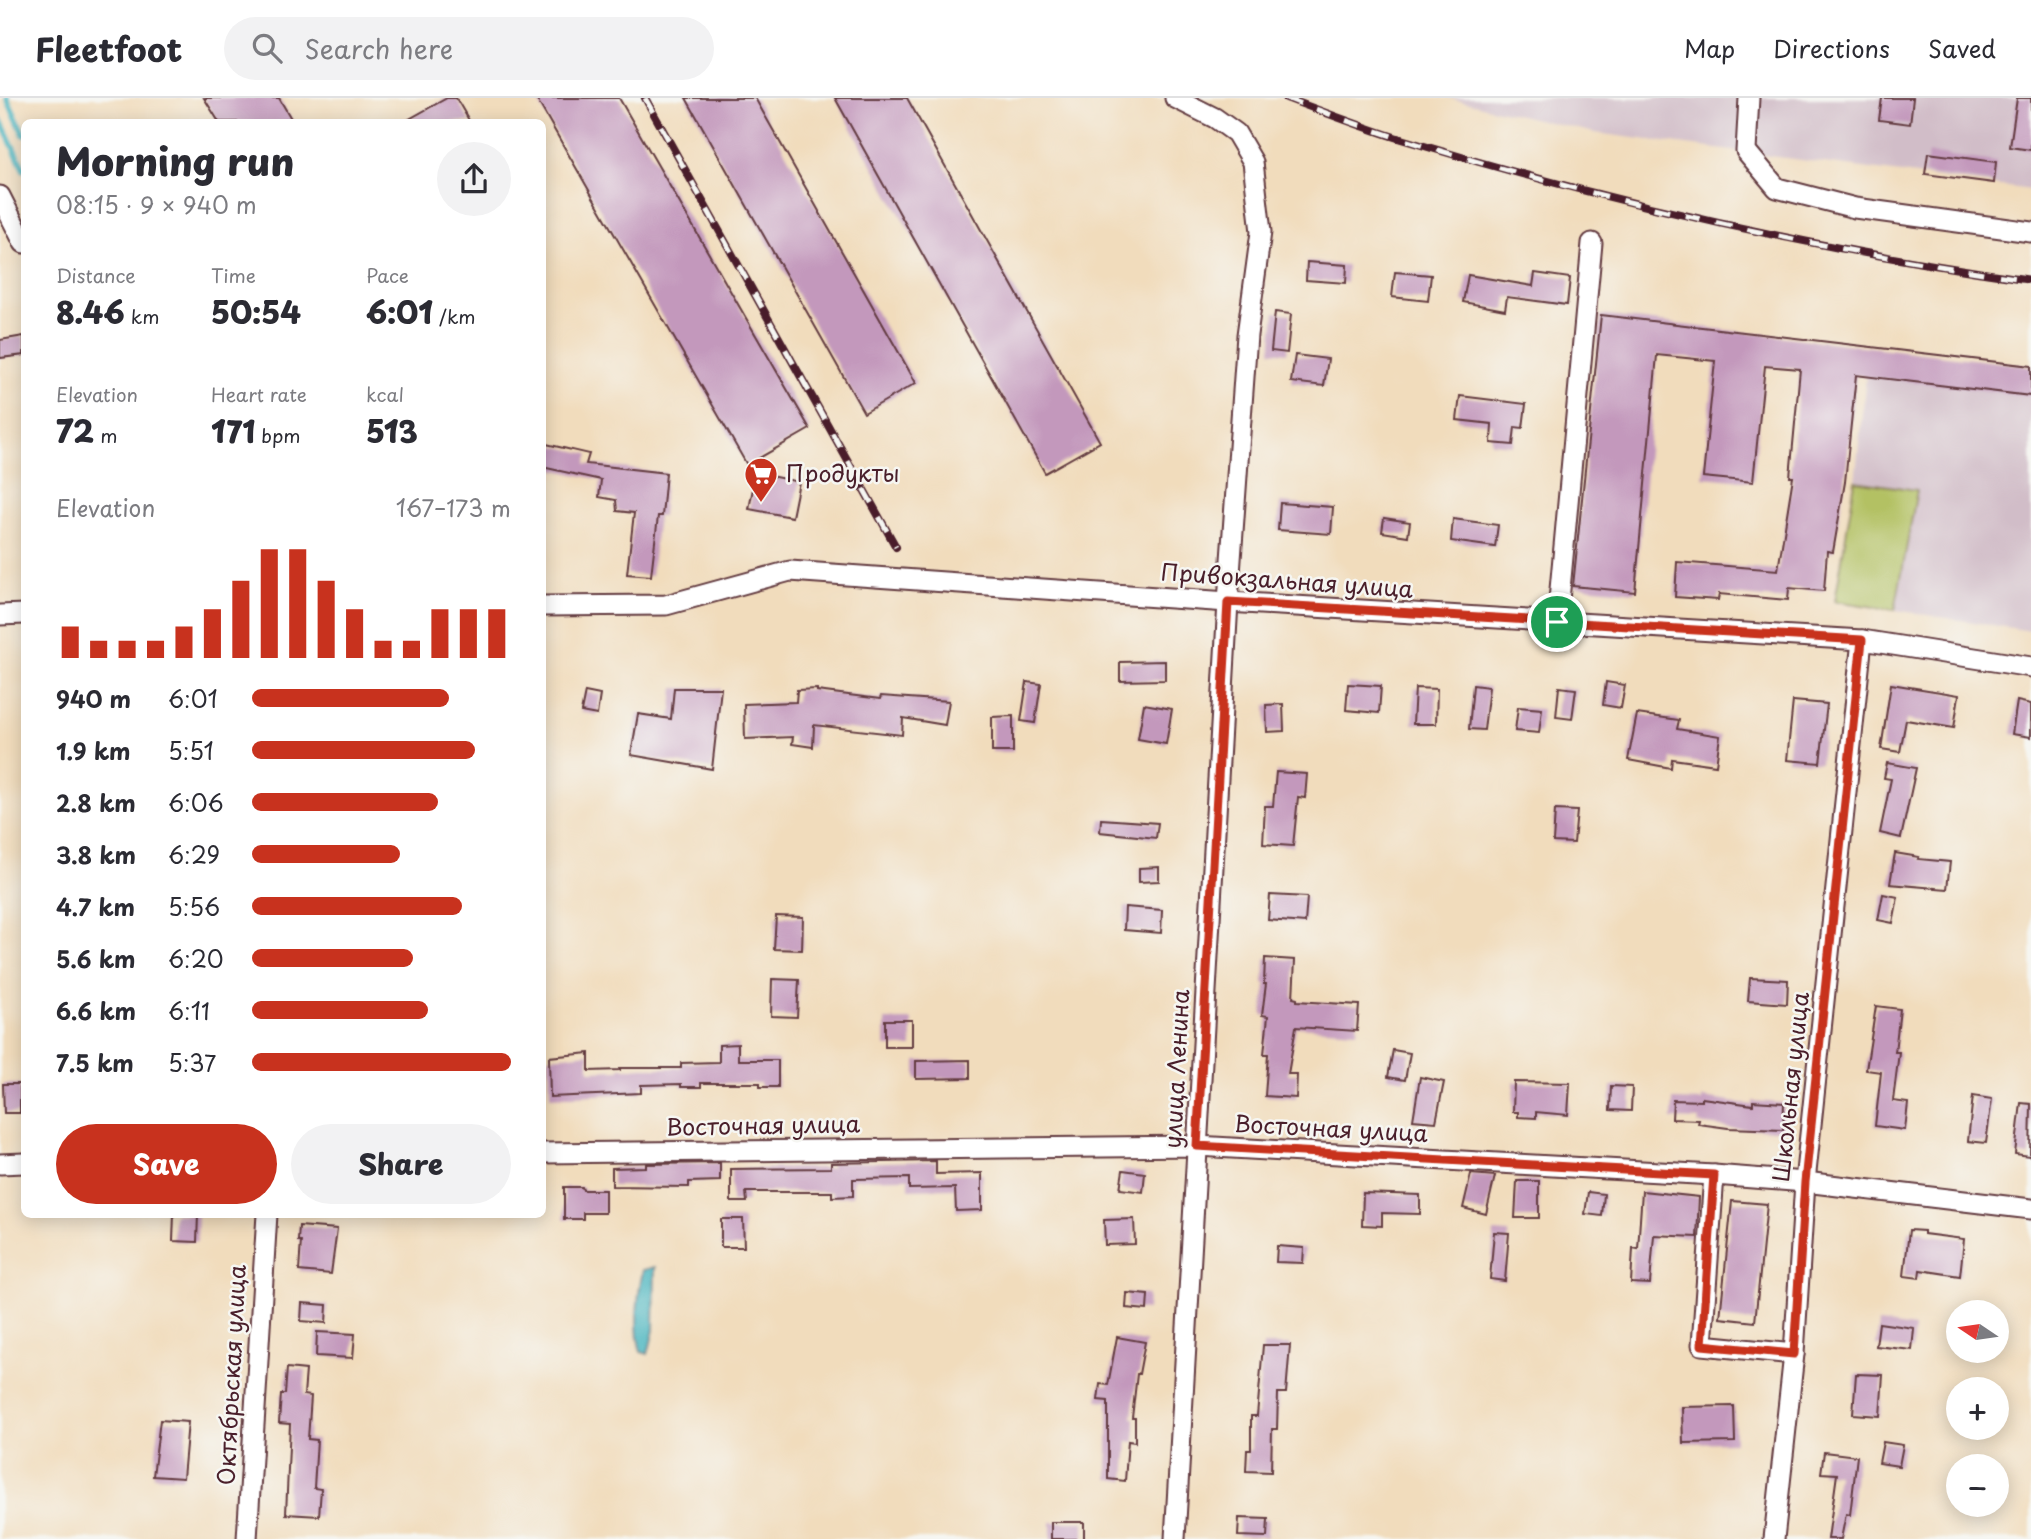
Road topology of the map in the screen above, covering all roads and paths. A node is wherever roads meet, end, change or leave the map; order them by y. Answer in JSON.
{"nodes":[{"id":1,"x":1175,"y":98,"type":"edge"},
{"id":2,"x":1749,"y":98,"type":"edge"},
{"id":3,"x":0,"y":196,"type":"edge"},
{"id":4,"x":2031,"y":232,"type":"edge"},
{"id":5,"x":21,"y":237,"type":"edge"},
{"id":6,"x":1592,"y":243,"type":"dead end"},
{"id":7,"x":1228,"y":602,"type":"junction"},
{"id":8,"x":546,"y":606,"type":"edge"},
{"id":9,"x":21,"y":614,"type":"edge"},
{"id":10,"x":0,"y":615,"type":"edge"},
{"id":11,"x":1557,"y":622,"type":"junction"},
{"id":12,"x":1862,"y":640,"type":"junction"},
{"id":13,"x":2031,"y":667,"type":"edge"},
{"id":14,"x":1197,"y":1146,"type":"junction"},
{"id":15,"x":546,"y":1153,"type":"edge"},
{"id":16,"x":21,"y":1163,"type":"edge"},
{"id":17,"x":0,"y":1164,"type":"edge"},
{"id":18,"x":1714,"y":1175,"type":"junction"},
{"id":19,"x":1805,"y":1182,"type":"junction"},
{"id":20,"x":2031,"y":1209,"type":"edge"},
{"id":21,"x":267,"y":1218,"type":"edge"},
{"id":22,"x":1794,"y":1354,"type":"junction"},
{"id":23,"x":247,"y":1539,"type":"edge"},
{"id":24,"x":1175,"y":1539,"type":"edge"},
{"id":25,"x":1774,"y":1539,"type":"edge"}],
"edges":[{"from":1,"to":7,"type":"street","name":"улица Ленина"},
{"from":2,"to":4,"type":"street"},
{"from":3,"to":5,"type":"street"},
{"from":6,"to":11,"type":"street"},
{"from":7,"to":8,"type":"street","name":"Привокзальная улица"},
{"from":7,"to":11,"type":"street","name":"Привокзальная улица"},
{"from":7,"to":14,"type":"street","name":"улица Ленина"},
{"from":9,"to":10,"type":"street"},
{"from":11,"to":12,"type":"street","name":"Привокзальная улица"},
{"from":12,"to":13,"type":"street","name":"Привокзальная улица"},
{"from":12,"to":19,"type":"street","name":"Школьная улица"},
{"from":14,"to":15,"type":"street","name":"Восточная улица"},
{"from":14,"to":18,"type":"street","name":"Восточная улица"},
{"from":14,"to":24,"type":"street","name":"улица Ленина"},
{"from":16,"to":17,"type":"street"},
{"from":18,"to":19,"type":"street","name":"Восточная улица"},
{"from":18,"to":22,"type":"street"},
{"from":19,"to":20,"type":"street","name":"Восточная улица"},
{"from":19,"to":22,"type":"street","name":"Школьная улица"},
{"from":21,"to":23,"type":"street","name":"Октябрьская улица"},
{"from":22,"to":25,"type":"street","name":"Школьная улица"}]}
